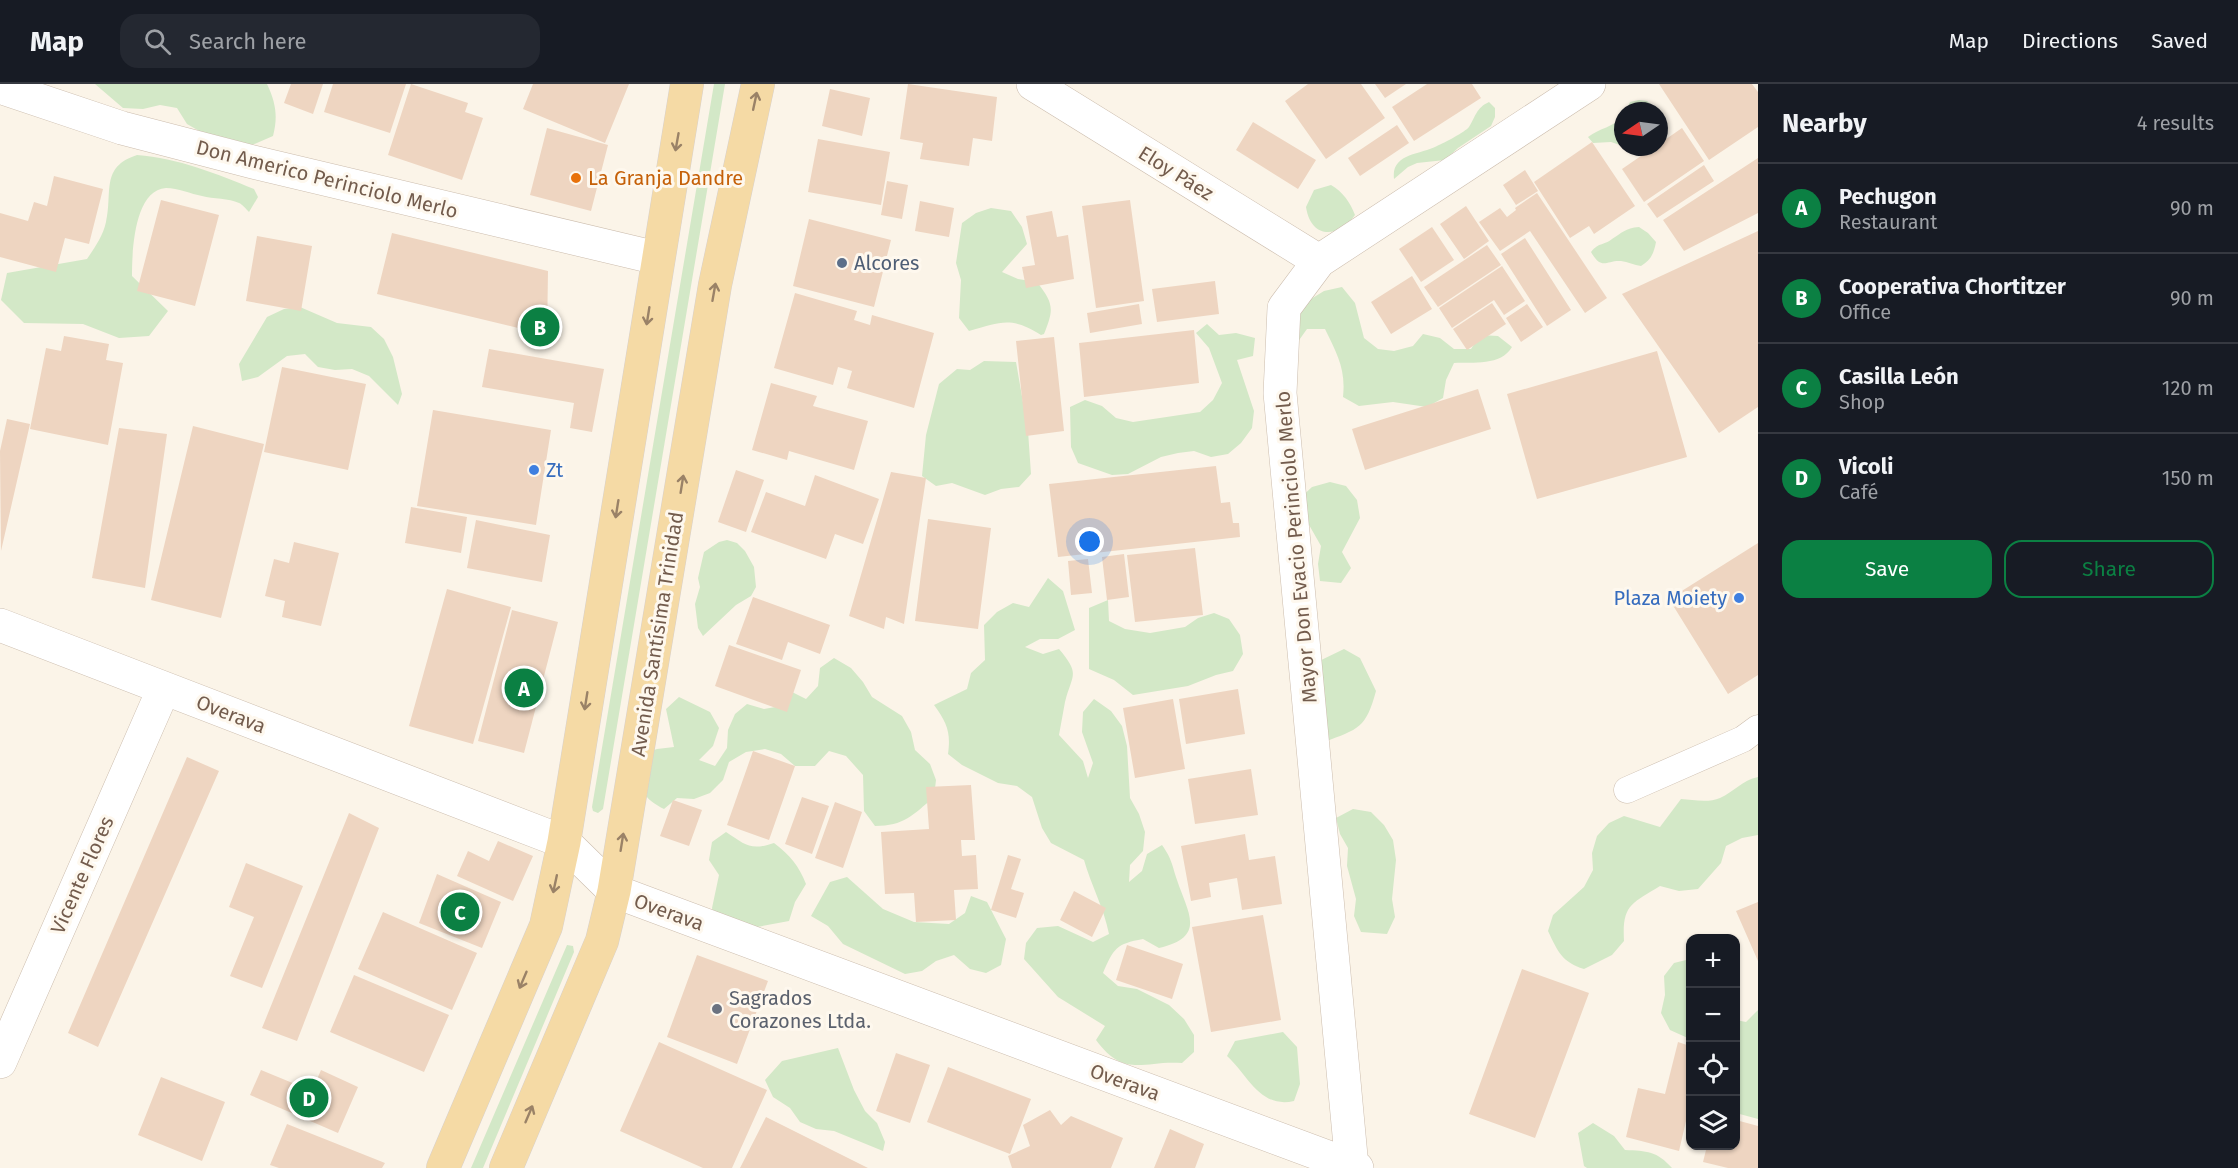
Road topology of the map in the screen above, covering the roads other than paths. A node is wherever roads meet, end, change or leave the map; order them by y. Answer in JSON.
{"nodes":[{"id":1,"x":687,"y":84,"type":"edge"},
{"id":2,"x":758,"y":84,"type":"edge"},
{"id":3,"x":1032,"y":84,"type":"edge"},
{"id":4,"x":1589,"y":84,"type":"edge"},
{"id":5,"x":0,"y":87,"type":"edge"},
{"id":6,"x":657,"y":258,"type":"junction"},
{"id":7,"x":1319,"y":261,"type":"junction"},
{"id":8,"x":0,"y":625,"type":"edge"},
{"id":9,"x":164,"y":688,"type":"junction"},
{"id":10,"x":1758,"y":728,"type":"edge"},
{"id":11,"x":1627,"y":790,"type":"dead end"},
{"id":12,"x":564,"y":842,"type":"junction"},
{"id":13,"x":614,"y":891,"type":"junction"},
{"id":14,"x":0,"y":1062,"type":"edge"},
{"id":15,"x":1354,"y":1167,"type":"edge"},
{"id":16,"x":443,"y":1168,"type":"edge"},
{"id":17,"x":506,"y":1168,"type":"edge"}],
"edges":[{"from":1,"to":6,"type":"main road","one_way":true},
{"from":13,"to":2,"type":"main road","name":"Avenida Santísima Trinidad","one_way":true},
{"from":3,"to":7,"type":"street","name":"Eloy Páez"},
{"from":4,"to":7,"type":"street","name":"Mayor Don Evacio Perinciolo Merlo"},
{"from":5,"to":6,"type":"street","name":"Don Americo Perinciolo Merlo"},
{"from":6,"to":12,"type":"main road","one_way":true},
{"from":7,"to":15,"type":"street","name":"Mayor Don Evacio Perinciolo Merlo"},
{"from":8,"to":9,"type":"street","name":"Overava"},
{"from":9,"to":12,"type":"street","name":"Overava"},
{"from":9,"to":14,"type":"street","name":"Vicente Flores"},
{"from":10,"to":11,"type":"lane"},
{"from":12,"to":13,"type":"street","name":"Overava"},
{"from":12,"to":16,"type":"main road","one_way":true},
{"from":13,"to":15,"type":"street","name":"Overava"},
{"from":17,"to":13,"type":"main road","name":"Avenida Santísima Trinidad","one_way":true}]}
